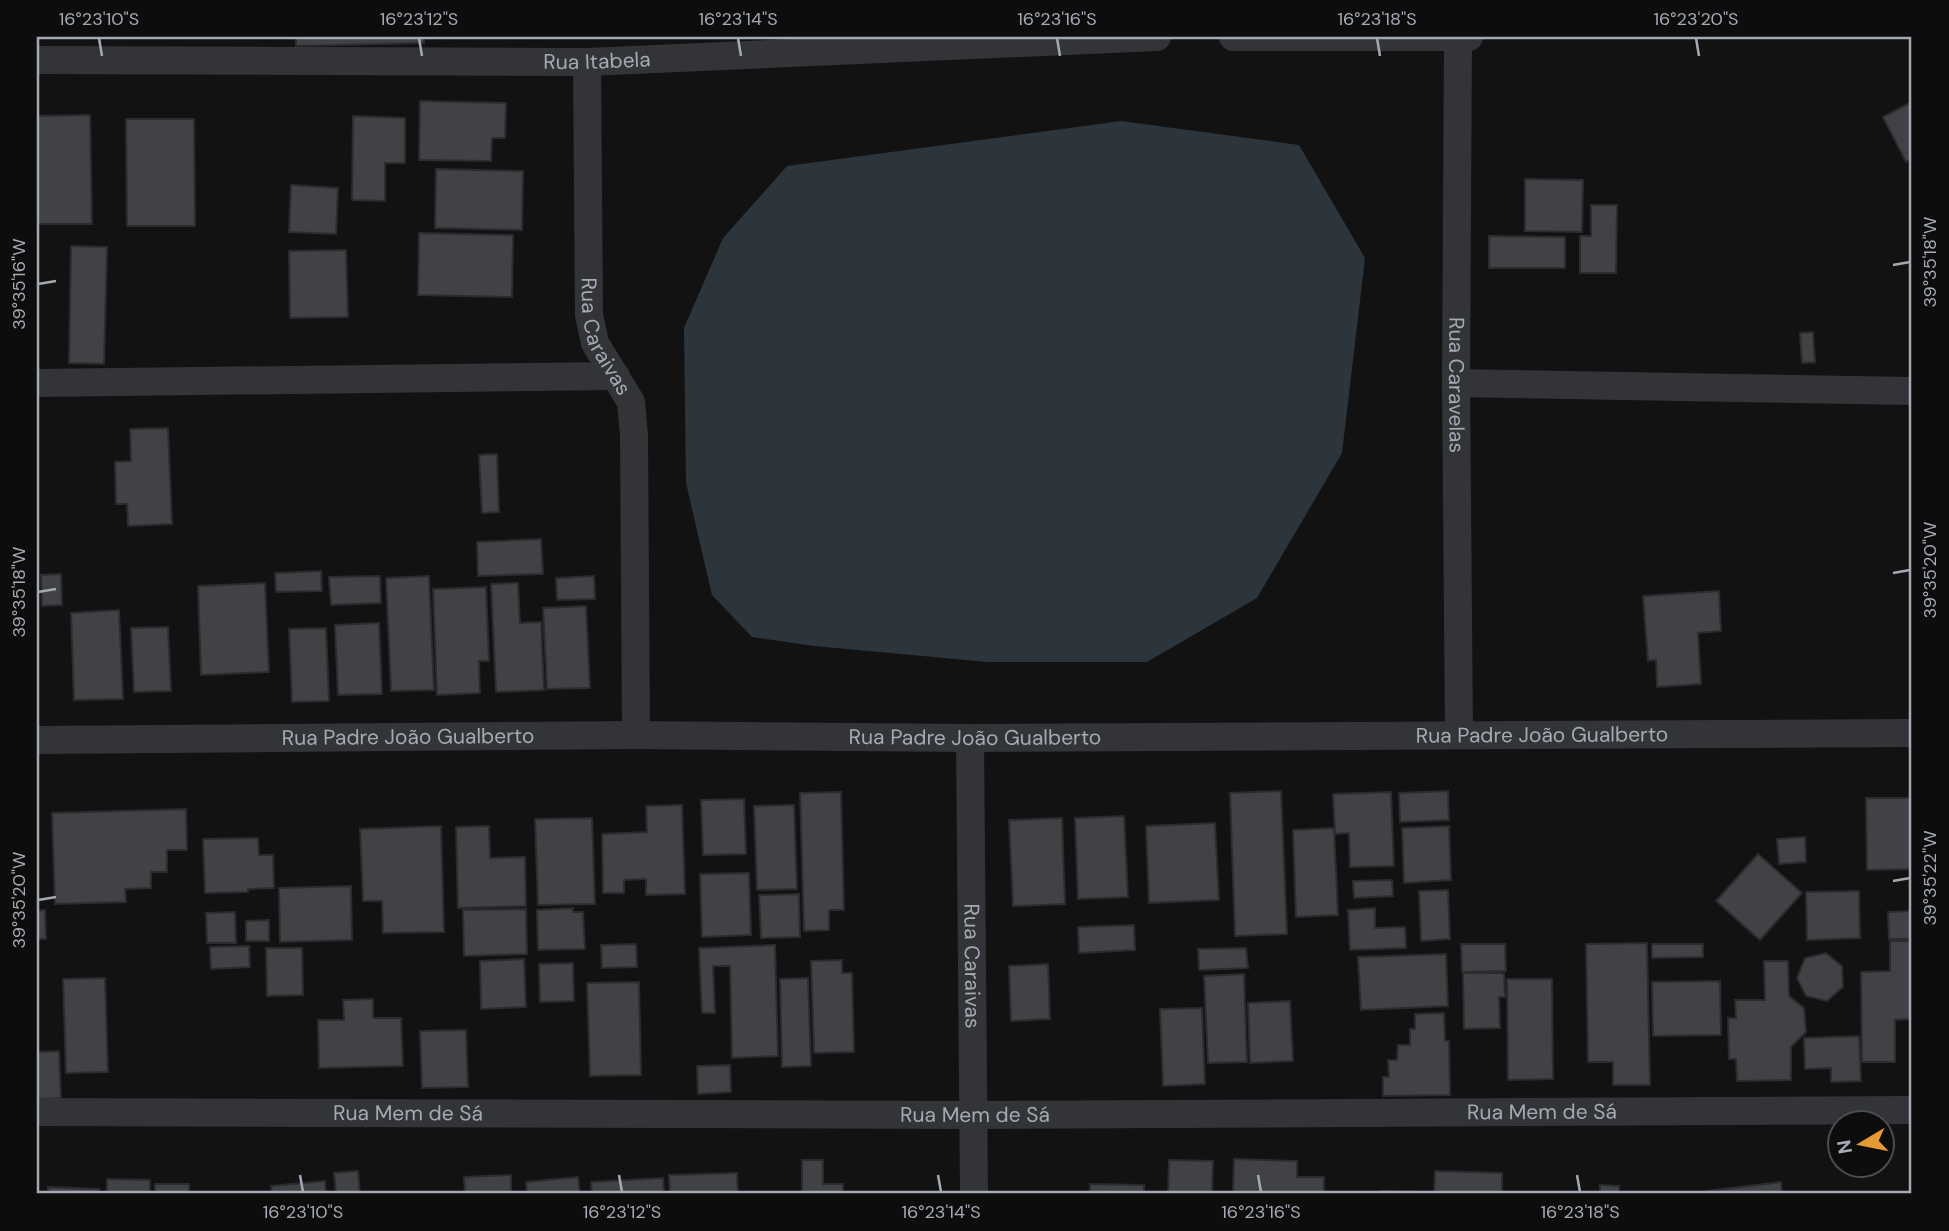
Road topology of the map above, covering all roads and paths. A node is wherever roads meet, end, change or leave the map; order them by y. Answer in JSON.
{"nodes":[{"id":1,"x":1157,"y":37,"type":"edge"},
{"id":2,"x":1233,"y":37,"type":"edge"},
{"id":3,"x":1458,"y":37,"type":"edge"},
{"id":4,"x":1469,"y":37,"type":"edge"},
{"id":5,"x":742,"y":46,"type":"edge"},
{"id":6,"x":37,"y":60,"type":"edge"},
{"id":7,"x":587,"y":62,"type":"junction"},
{"id":8,"x":616,"y":376,"type":"junction"},
{"id":9,"x":37,"y":383,"type":"edge"},
{"id":10,"x":1455,"y":383,"type":"junction"},
{"id":11,"x":1912,"y":391,"type":"edge"},
{"id":12,"x":1912,"y":733,"type":"edge"},
{"id":13,"x":636,"y":734,"type":"junction"},
{"id":14,"x":1459,"y":734,"type":"junction"},
{"id":15,"x":970,"y":738,"type":"junction"},
{"id":16,"x":37,"y":740,"type":"edge"},
{"id":17,"x":1912,"y":1110,"type":"edge"},
{"id":18,"x":37,"y":1112,"type":"edge"},
{"id":19,"x":973,"y":1115,"type":"junction"},
{"id":20,"x":974,"y":1194,"type":"edge"}],
"edges":[{"from":1,"to":5,"type":"street","name":"Rua Itabela"},
{"from":2,"to":3,"type":"street"},
{"from":3,"to":4,"type":"street"},
{"from":3,"to":10,"type":"street","name":"Rua Caravelas"},
{"from":5,"to":7,"type":"street","name":"Rua Itabela"},
{"from":6,"to":7,"type":"street","name":"Rua Itabela"},
{"from":7,"to":8,"type":"street","name":"Rua Caraivas"},
{"from":8,"to":9,"type":"street"},
{"from":8,"to":13,"type":"street","name":"Rua Caraivas"},
{"from":10,"to":11,"type":"street"},
{"from":10,"to":14,"type":"street","name":"Rua Caravelas"},
{"from":12,"to":14,"type":"street","name":"Rua Padre João Gualberto"},
{"from":13,"to":15,"type":"street","name":"Rua Padre João Gualberto"},
{"from":13,"to":16,"type":"street","name":"Rua Padre João Gualberto"},
{"from":14,"to":15,"type":"street","name":"Rua Padre João Gualberto"},
{"from":15,"to":19,"type":"street","name":"Rua Caraivas"},
{"from":17,"to":19,"type":"street","name":"Rua Mem de Sá"},
{"from":18,"to":19,"type":"street","name":"Rua Mem de Sá"},
{"from":19,"to":20,"type":"street","name":"Rua Caraivas"}]}
